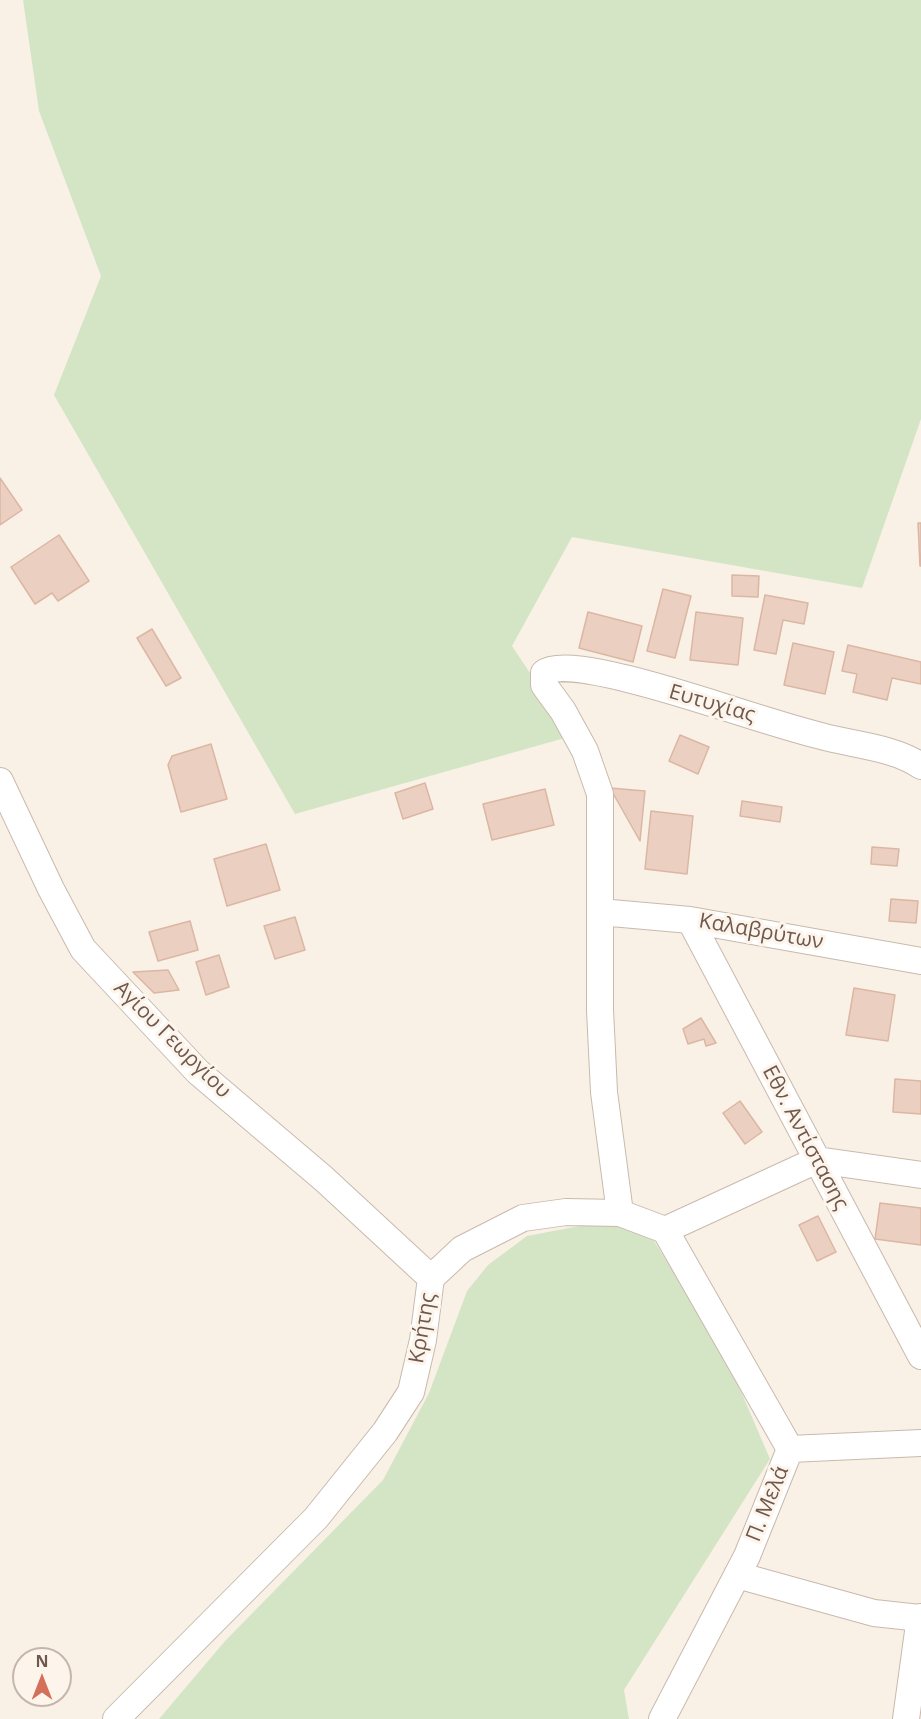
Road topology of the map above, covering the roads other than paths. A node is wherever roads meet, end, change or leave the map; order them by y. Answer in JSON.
{"nodes":[{"id":1,"x":921,"y":766,"type":"edge"},
{"id":2,"x":0,"y":780,"type":"edge"},
{"id":3,"x":600,"y":912,"type":"junction"},
{"id":4,"x":690,"y":920,"type":"junction"},
{"id":5,"x":921,"y":961,"type":"edge"},
{"id":6,"x":817,"y":1160,"type":"junction"},
{"id":7,"x":921,"y":1174,"type":"edge"},
{"id":8,"x":620,"y":1214,"type":"junction"},
{"id":9,"x":665,"y":1230,"type":"junction"},
{"id":10,"x":432,"y":1278,"type":"junction"},
{"id":11,"x":921,"y":1356,"type":"edge"},
{"id":12,"x":921,"y":1443,"type":"edge"},
{"id":13,"x":790,"y":1449,"type":"junction"},
{"id":14,"x":737,"y":1575,"type":"junction"},
{"id":15,"x":920,"y":1617,"type":"edge"},
{"id":16,"x":116,"y":1719,"type":"edge"},
{"id":17,"x":662,"y":1719,"type":"edge"},
{"id":18,"x":906,"y":1719,"type":"edge"}],
"edges":[{"from":1,"to":3,"type":"street","name":"Ευτυχίας"},
{"from":2,"to":10,"type":"street","name":"Αγίου Γεωργίου"},
{"from":3,"to":4,"type":"street","name":"Καλαβρύτων"},
{"from":3,"to":8,"type":"street"},
{"from":4,"to":5,"type":"street","name":"Καλαβρύτων"},
{"from":4,"to":6,"type":"street","name":"Εθν. Αντίστασης"},
{"from":6,"to":7,"type":"street"},
{"from":6,"to":9,"type":"street"},
{"from":6,"to":11,"type":"street","name":"Εθν. Αντίστασης"},
{"from":8,"to":9,"type":"street","name":"Κρήτης"},
{"from":8,"to":10,"type":"street","name":"Κρήτης"},
{"from":9,"to":13,"type":"street","name":"Π. Μελά"},
{"from":10,"to":16,"type":"street","name":"Κρήτης"},
{"from":12,"to":13,"type":"street"},
{"from":13,"to":14,"type":"street","name":"Π. Μελά"},
{"from":14,"to":15,"type":"street"},
{"from":14,"to":17,"type":"street","name":"Π. Μελά"},
{"from":15,"to":18,"type":"street"}]}
